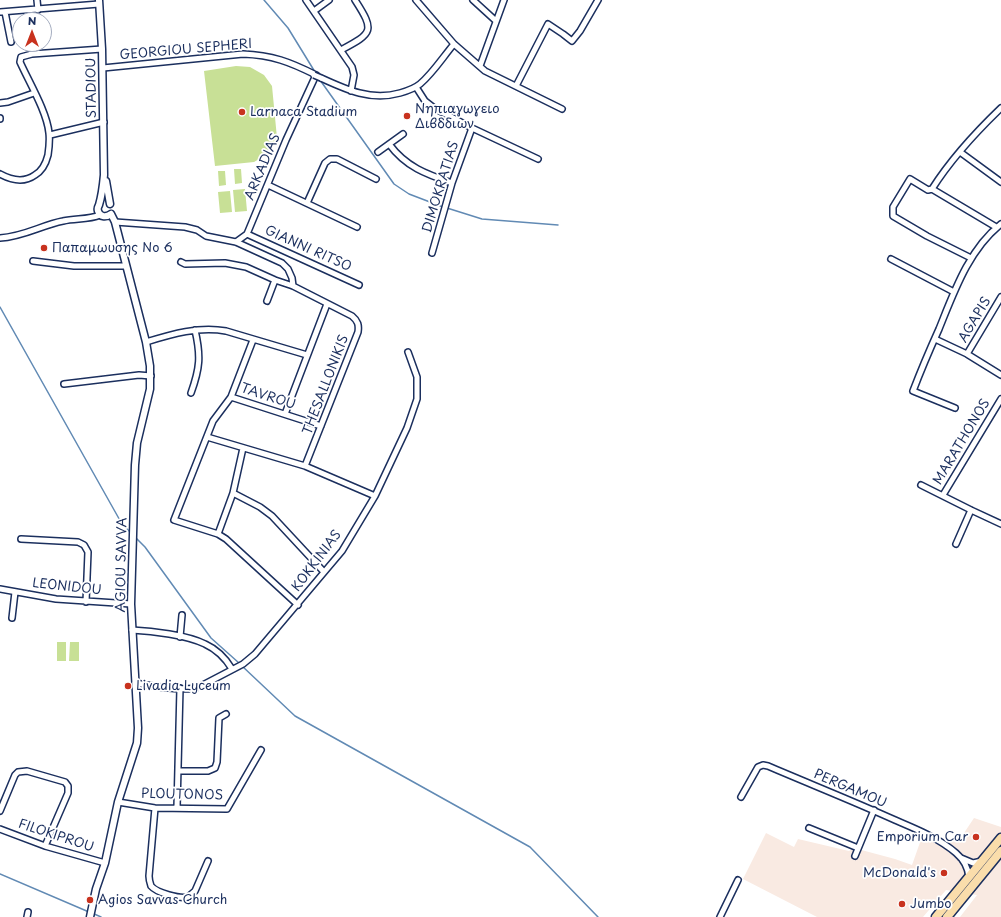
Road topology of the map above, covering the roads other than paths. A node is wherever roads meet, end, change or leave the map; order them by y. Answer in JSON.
{"nodes":[{"id":1,"x":37,"y":0,"type":"edge"},
{"id":2,"x":306,"y":0,"type":"edge"},
{"id":3,"x":329,"y":0,"type":"edge"},
{"id":4,"x":355,"y":0,"type":"edge"},
{"id":5,"x":416,"y":0,"type":"edge"},
{"id":6,"x":473,"y":0,"type":"edge"},
{"id":7,"x":504,"y":0,"type":"edge"},
{"id":8,"x":598,"y":0,"type":"edge"},
{"id":9,"x":99,"y":2,"type":"edge"},
{"id":10,"x":38,"y":10,"type":"junction"},
{"id":11,"x":314,"y":11,"type":"junction"},
{"id":12,"x":2,"y":12,"type":"edge"},
{"id":13,"x":496,"y":21,"type":"junction"},
{"id":14,"x":11,"y":42,"type":"dead end"},
{"id":15,"x":454,"y":44,"type":"junction"},
{"id":16,"x":102,"y":49,"type":"junction"},
{"id":17,"x":341,"y":50,"type":"junction"},
{"id":18,"x":480,"y":66,"type":"junction"},
{"id":19,"x":103,"y":68,"type":"junction"},
{"id":20,"x":317,"y":76,"type":"junction"},
{"id":21,"x":516,"y":86,"type":"junction"},
{"id":22,"x":416,"y":88,"type":"junction"},
{"id":23,"x":351,"y":91,"type":"junction"},
{"id":24,"x":34,"y":93,"type":"junction"},
{"id":25,"x":0,"y":103,"type":"edge"},
{"id":26,"x":1001,"y":108,"type":"edge"},
{"id":27,"x":562,"y":109,"type":"dead end"},
{"id":28,"x":104,"y":122,"type":"junction"},
{"id":29,"x":472,"y":128,"type":"junction"},
{"id":30,"x":403,"y":134,"type":"dead end"},
{"id":31,"x":50,"y":135,"type":"junction"},
{"id":32,"x":389,"y":144,"type":"junction"},
{"id":33,"x":378,"y":152,"type":"dead end"},
{"id":34,"x":960,"y":152,"type":"junction"},
{"id":35,"x":538,"y":159,"type":"dead end"},
{"id":36,"x":0,"y":174,"type":"edge"},
{"id":37,"x":104,"y":176,"type":"junction"},
{"id":38,"x":376,"y":179,"type":"dead end"},
{"id":39,"x":1001,"y":182,"type":"edge"},
{"id":40,"x":452,"y":183,"type":"junction"},
{"id":41,"x":268,"y":185,"type":"junction"},
{"id":42,"x":932,"y":189,"type":"junction"},
{"id":43,"x":307,"y":203,"type":"junction"},
{"id":44,"x":99,"y":204,"type":"junction"},
{"id":45,"x":110,"y":204,"type":"junction"},
{"id":46,"x":111,"y":214,"type":"junction"},
{"id":47,"x":100,"y":215,"type":"junction"},
{"id":48,"x":115,"y":222,"type":"junction"},
{"id":49,"x":999,"y":226,"type":"edge"},
{"id":50,"x":357,"y":227,"type":"dead end"},
{"id":51,"x":247,"y":234,"type":"junction"},
{"id":52,"x":0,"y":238,"type":"edge"},
{"id":53,"x":236,"y":242,"type":"junction"},
{"id":54,"x":432,"y":253,"type":"dead end"},
{"id":55,"x":971,"y":258,"type":"junction"},
{"id":56,"x":891,"y":259,"type":"dead end"},
{"id":57,"x":33,"y":261,"type":"dead end"},
{"id":58,"x":181,"y":262,"type":"dead end"},
{"id":59,"x":126,"y":266,"type":"junction"},
{"id":60,"x":276,"y":280,"type":"junction"},
{"id":61,"x":359,"y":285,"type":"dead end"},
{"id":62,"x":294,"y":286,"type":"junction"},
{"id":63,"x":954,"y":292,"type":"junction"},
{"id":64,"x":1001,"y":297,"type":"edge"},
{"id":65,"x":267,"y":302,"type":"dead end"},
{"id":66,"x":327,"y":304,"type":"junction"},
{"id":67,"x":195,"y":330,"type":"junction"},
{"id":68,"x":934,"y":339,"type":"junction"},
{"id":69,"x":253,"y":340,"type":"junction"},
{"id":70,"x":146,"y":342,"type":"junction"},
{"id":71,"x":408,"y":352,"type":"dead end"},
{"id":72,"x":967,"y":354,"type":"junction"},
{"id":73,"x":307,"y":355,"type":"junction"},
{"id":74,"x":1001,"y":375,"type":"edge"},
{"id":75,"x":151,"y":376,"type":"junction"},
{"id":76,"x":64,"y":384,"type":"dead end"},
{"id":77,"x":191,"y":394,"type":"dead end"},
{"id":78,"x":231,"y":397,"type":"junction"},
{"id":79,"x":1001,"y":399,"type":"edge"},
{"id":80,"x":955,"y":408,"type":"dead end"},
{"id":81,"x":285,"y":414,"type":"junction"},
{"id":82,"x":321,"y":426,"type":"junction"},
{"id":83,"x":207,"y":437,"type":"junction"},
{"id":84,"x":242,"y":448,"type":"junction"},
{"id":85,"x":305,"y":466,"type":"junction"},
{"id":86,"x":921,"y":485,"type":"dead end"},
{"id":87,"x":233,"y":493,"type":"junction"},
{"id":88,"x":375,"y":496,"type":"junction"},
{"id":89,"x":943,"y":496,"type":"junction"},
{"id":90,"x":971,"y":510,"type":"junction"},
{"id":91,"x":1001,"y":523,"type":"edge"},
{"id":92,"x":218,"y":534,"type":"junction"},
{"id":93,"x":21,"y":539,"type":"dead end"},
{"id":94,"x":956,"y":544,"type":"dead end"},
{"id":95,"x":324,"y":572,"type":"junction"},
{"id":96,"x":0,"y":589,"type":"edge"},
{"id":97,"x":15,"y":592,"type":"junction"},
{"id":98,"x":86,"y":602,"type":"junction"},
{"id":99,"x":131,"y":604,"type":"junction"},
{"id":100,"x":298,"y":605,"type":"junction"},
{"id":101,"x":182,"y":615,"type":"dead end"},
{"id":102,"x":12,"y":618,"type":"dead end"},
{"id":103,"x":132,"y":630,"type":"junction"},
{"id":104,"x":180,"y":637,"type":"junction"},
{"id":105,"x":234,"y":668,"type":"junction"},
{"id":106,"x":135,"y":684,"type":"junction"},
{"id":107,"x":180,"y":688,"type":"junction"},
{"id":108,"x":226,"y":714,"type":"dead end"},
{"id":109,"x":261,"y":750,"type":"dead end"},
{"id":110,"x":179,"y":771,"type":"junction"},
{"id":111,"x":741,"y":797,"type":"dead end"},
{"id":112,"x":118,"y":802,"type":"junction"},
{"id":113,"x":177,"y":807,"type":"junction"},
{"id":114,"x":155,"y":808,"type":"junction"},
{"id":115,"x":874,"y":810,"type":"junction"},
{"id":116,"x":0,"y":811,"type":"edge"},
{"id":117,"x":809,"y":828,"type":"dead end"},
{"id":118,"x":0,"y":829,"type":"edge"},
{"id":119,"x":1001,"y":838,"type":"edge"},
{"id":120,"x":45,"y":846,"type":"junction"},
{"id":121,"x":858,"y":848,"type":"junction"},
{"id":122,"x":1001,"y":851,"type":"edge"},
{"id":123,"x":856,"y":856,"type":"dead end"},
{"id":124,"x":960,"y":857,"type":"junction"},
{"id":125,"x":208,"y":861,"type":"dead end"},
{"id":126,"x":982,"y":862,"type":"junction"},
{"id":127,"x":105,"y":863,"type":"junction"},
{"id":128,"x":969,"y":877,"type":"junction"},
{"id":129,"x":738,"y":880,"type":"dead end"},
{"id":130,"x":90,"y":917,"type":"edge"},
{"id":131,"x":720,"y":917,"type":"edge"},
{"id":132,"x":936,"y":917,"type":"edge"},
{"id":133,"x":947,"y":917,"type":"edge"}],
"edges":[{"from":1,"to":10,"type":"street"},
{"from":2,"to":11,"type":"street"},
{"from":3,"to":11,"type":"street"},
{"from":4,"to":17,"type":"street"},
{"from":5,"to":15,"type":"street"},
{"from":6,"to":13,"type":"street"},
{"from":7,"to":13,"type":"street"},
{"from":8,"to":21,"type":"street"},
{"from":9,"to":10,"type":"street"},
{"from":9,"to":16,"type":"street","name":"STADIOU"},
{"from":10,"to":12,"type":"street"},
{"from":11,"to":17,"type":"street"},
{"from":12,"to":14,"type":"street"},
{"from":13,"to":18,"type":"street"},
{"from":15,"to":18,"type":"street"},
{"from":15,"to":22,"type":"street"},
{"from":16,"to":19,"type":"street","name":"STADIOU"},
{"from":16,"to":24,"type":"street"},
{"from":17,"to":23,"type":"street"},
{"from":18,"to":21,"type":"street"},
{"from":19,"to":20,"type":"street","name":"GEORGIOU SEPHERI"},
{"from":19,"to":28,"type":"street","name":"STADIOU"},
{"from":20,"to":23,"type":"street","name":"GEORGIOU SEPHERI"},
{"from":20,"to":41,"type":"street","name":"ARKADIAS"},
{"from":21,"to":27,"type":"street"},
{"from":22,"to":23,"type":"street","name":"GEORGIOU SEPHERI"},
{"from":22,"to":29,"type":"street"},
{"from":24,"to":25,"type":"street"},
{"from":24,"to":31,"type":"street"},
{"from":26,"to":34,"type":"street"},
{"from":28,"to":31,"type":"street"},
{"from":28,"to":37,"type":"street","name":"STADIOU"},
{"from":29,"to":35,"type":"street"},
{"from":29,"to":40,"type":"street","name":"DIMOKRATIAS"},
{"from":30,"to":32,"type":"street"},
{"from":31,"to":36,"type":"street"},
{"from":32,"to":33,"type":"street"},
{"from":32,"to":40,"type":"street"},
{"from":34,"to":39,"type":"street"},
{"from":34,"to":42,"type":"street"},
{"from":37,"to":44,"type":"street","name":"STADIOU"},
{"from":37,"to":45,"type":"street","name":"STADIOU"},
{"from":38,"to":43,"type":"street"},
{"from":40,"to":54,"type":"street","name":"DIMOKRATIAS"},
{"from":41,"to":43,"type":"street"},
{"from":41,"to":51,"type":"street","name":"ARKADIAS"},
{"from":42,"to":49,"type":"street"},
{"from":42,"to":55,"type":"street"},
{"from":43,"to":50,"type":"street"},
{"from":44,"to":45,"type":"street"},
{"from":44,"to":47,"type":"street"},
{"from":45,"to":46,"type":"street"},
{"from":46,"to":47,"type":"street"},
{"from":46,"to":48,"type":"street","name":"AGIOU SAVVA"},
{"from":47,"to":52,"type":"street"},
{"from":48,"to":53,"type":"street"},
{"from":48,"to":59,"type":"street","name":"AGIOU SAVVA"},
{"from":49,"to":55,"type":"street"},
{"from":51,"to":53,"type":"street"},
{"from":51,"to":61,"type":"street","name":"GIANNI RITSO"},
{"from":53,"to":62,"type":"street"},
{"from":55,"to":63,"type":"street"},
{"from":56,"to":63,"type":"street"},
{"from":57,"to":59,"type":"street"},
{"from":58,"to":60,"type":"street"},
{"from":59,"to":70,"type":"street","name":"AGIOU SAVVA"},
{"from":60,"to":62,"type":"street"},
{"from":60,"to":65,"type":"street"},
{"from":62,"to":66,"type":"street"},
{"from":63,"to":68,"type":"street"},
{"from":64,"to":72,"type":"street","name":"AGAPIS"},
{"from":66,"to":73,"type":"street"},
{"from":66,"to":82,"type":"street","name":"THESALLONIKIS"},
{"from":67,"to":69,"type":"street"},
{"from":67,"to":70,"type":"street"},
{"from":67,"to":77,"type":"street"},
{"from":68,"to":72,"type":"street"},
{"from":68,"to":80,"type":"street"},
{"from":69,"to":73,"type":"street"},
{"from":69,"to":78,"type":"street"},
{"from":70,"to":75,"type":"street","name":"AGIOU SAVVA"},
{"from":71,"to":88,"type":"street","name":"KOKKINIAS"},
{"from":72,"to":74,"type":"street"},
{"from":73,"to":81,"type":"street"},
{"from":75,"to":76,"type":"street"},
{"from":75,"to":99,"type":"street","name":"AGIOU SAVVA"},
{"from":78,"to":81,"type":"street","name":"TAVROU"},
{"from":78,"to":83,"type":"street"},
{"from":79,"to":89,"type":"street","name":"MARATHONOS"},
{"from":81,"to":82,"type":"street","name":"TAVROU"},
{"from":82,"to":85,"type":"street","name":"THESALLONIKIS"},
{"from":83,"to":84,"type":"street"},
{"from":83,"to":92,"type":"street"},
{"from":84,"to":85,"type":"street"},
{"from":84,"to":87,"type":"street"},
{"from":85,"to":88,"type":"street"},
{"from":86,"to":89,"type":"street"},
{"from":87,"to":92,"type":"street"},
{"from":87,"to":95,"type":"street"},
{"from":88,"to":95,"type":"street","name":"KOKKINIAS"},
{"from":89,"to":90,"type":"street"},
{"from":90,"to":91,"type":"street"},
{"from":90,"to":94,"type":"street"},
{"from":92,"to":100,"type":"street"},
{"from":93,"to":98,"type":"street"},
{"from":95,"to":100,"type":"street","name":"KOKKINIAS"},
{"from":96,"to":97,"type":"street","name":"LEONIDOU"},
{"from":97,"to":98,"type":"street","name":"LEONIDOU"},
{"from":97,"to":102,"type":"street"},
{"from":98,"to":99,"type":"street","name":"LEONIDOU"},
{"from":99,"to":103,"type":"street","name":"AGIOU SAVVA"},
{"from":100,"to":105,"type":"street","name":"KOKKINIAS"},
{"from":101,"to":104,"type":"street"},
{"from":103,"to":104,"type":"street"},
{"from":103,"to":106,"type":"street","name":"AGIOU SAVVA"},
{"from":104,"to":105,"type":"street"},
{"from":105,"to":107,"type":"street","name":"KOKKINIAS"},
{"from":106,"to":107,"type":"street","name":"KOKKINIAS"},
{"from":106,"to":112,"type":"street","name":"AGIOU SAVVA"},
{"from":107,"to":110,"type":"street"},
{"from":108,"to":110,"type":"street"},
{"from":109,"to":113,"type":"street","name":"PLOUTONOS"},
{"from":110,"to":113,"type":"street"},
{"from":111,"to":115,"type":"street","name":"PERGAMOU"},
{"from":112,"to":114,"type":"street","name":"PLOUTONOS"},
{"from":112,"to":127,"type":"street","name":"AGIOU SAVVA"},
{"from":113,"to":114,"type":"street","name":"PLOUTONOS"},
{"from":114,"to":125,"type":"street"},
{"from":115,"to":121,"type":"street"},
{"from":115,"to":124,"type":"street","name":"PERGAMOU"},
{"from":116,"to":120,"type":"street"},
{"from":117,"to":121,"type":"street"},
{"from":118,"to":120,"type":"street","name":"FILOKIPROU"},
{"from":119,"to":126,"type":"main road"},
{"from":120,"to":127,"type":"street","name":"FILOKIPROU"},
{"from":121,"to":123,"type":"street"},
{"from":122,"to":133,"type":"main road"},
{"from":124,"to":126,"type":"street","name":"PERGAMOU"},
{"from":124,"to":128,"type":"street","name":"PERGAMOU"},
{"from":126,"to":128,"type":"main road"},
{"from":127,"to":130,"type":"street","name":"AGIOU SAVVA"},
{"from":128,"to":132,"type":"main road"},
{"from":129,"to":131,"type":"street"}]}
